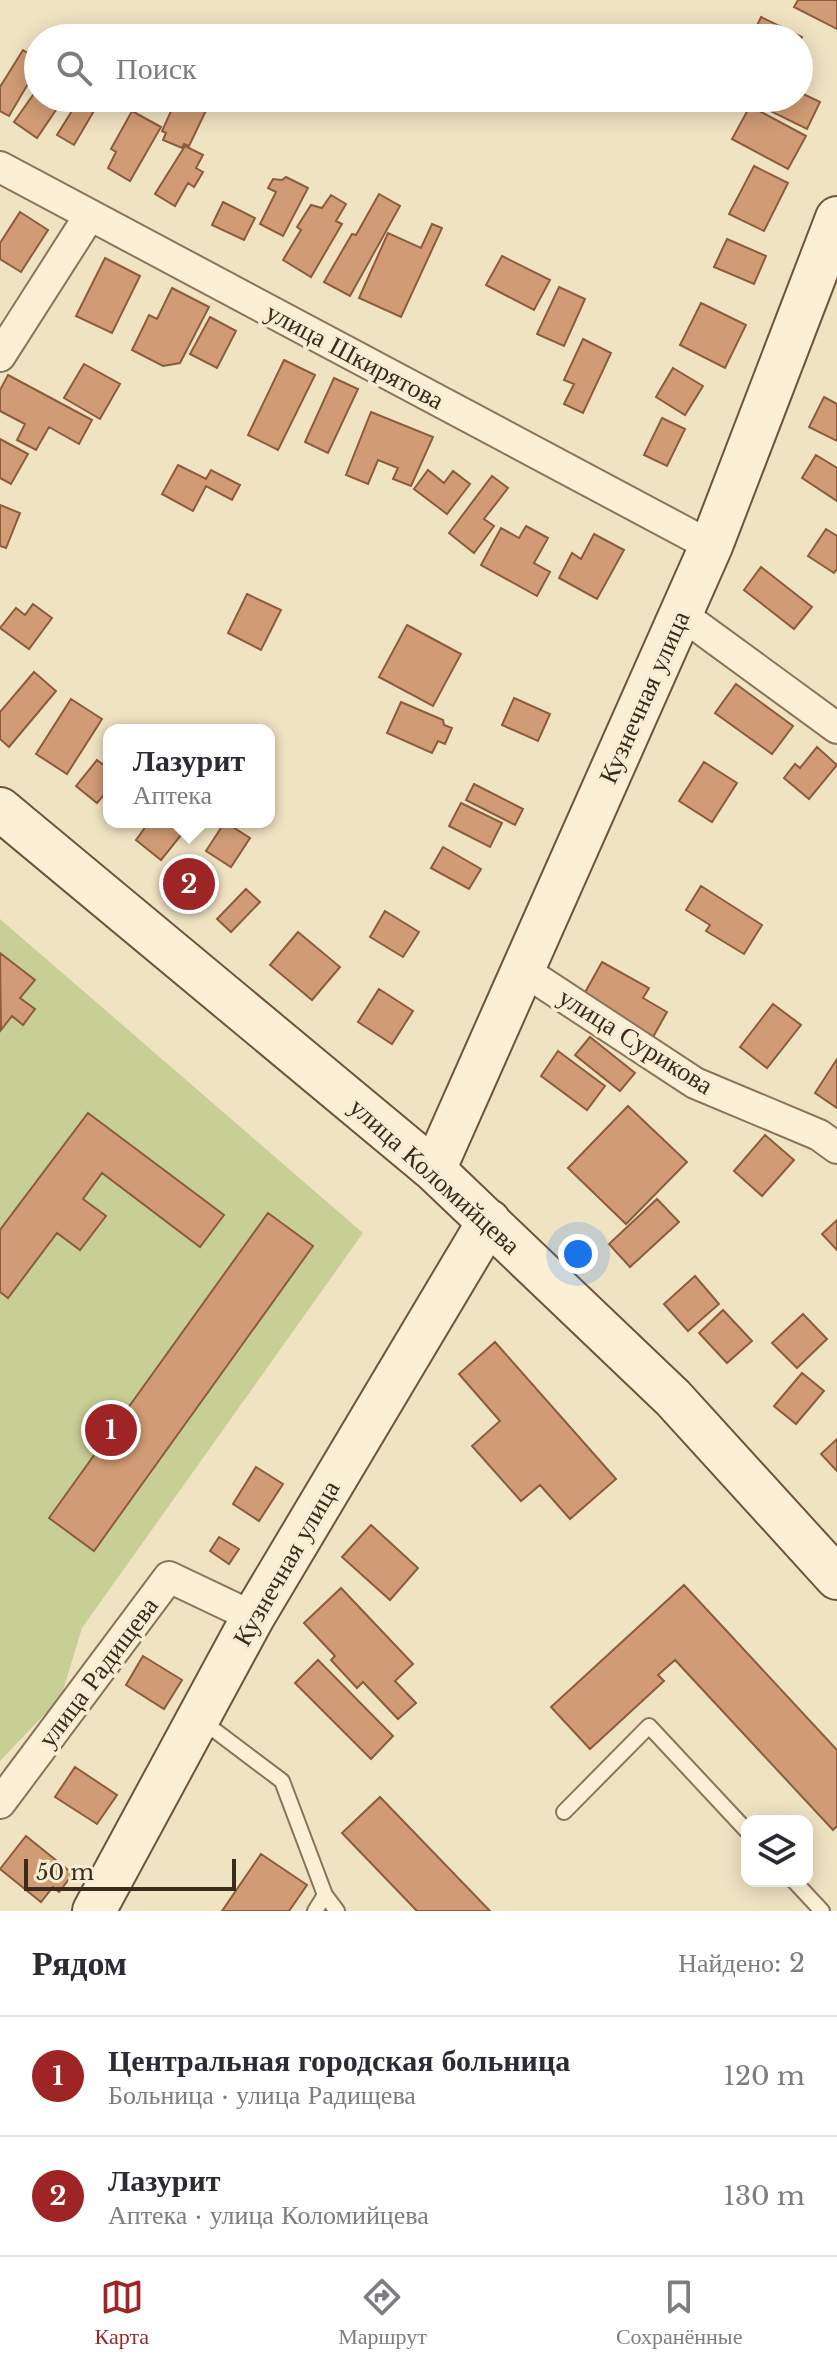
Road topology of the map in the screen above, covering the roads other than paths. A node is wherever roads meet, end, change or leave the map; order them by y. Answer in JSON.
{"nodes":[{"id":1,"x":0,"y":167,"type":"edge"},
{"id":2,"x":90,"y":215,"type":"junction"},
{"id":3,"x":837,"y":218,"type":"edge"},
{"id":4,"x":0,"y":356,"type":"edge"},
{"id":5,"x":711,"y":546,"type":"junction"},
{"id":6,"x":681,"y":614,"type":"junction"},
{"id":7,"x":837,"y":728,"type":"edge"},
{"id":8,"x":0,"y":809,"type":"edge"},
{"id":9,"x":523,"y":970,"type":"junction"},
{"id":10,"x":837,"y":1148,"type":"edge"},
{"id":11,"x":434,"y":1170,"type":"junction"},
{"id":12,"x":489,"y":1221,"type":"junction"},
{"id":13,"x":837,"y":1578,"type":"edge"},
{"id":14,"x":253,"y":1617,"type":"junction"},
{"id":15,"x":198,"y":1718,"type":"junction"},
{"id":16,"x":0,"y":1803,"type":"edge"},
{"id":17,"x":564,"y":1812,"type":"dead end"},
{"id":18,"x":741,"y":1825,"type":"edge"},
{"id":19,"x":800,"y":1887,"type":"edge"},
{"id":20,"x":325,"y":1895,"type":"junction"},
{"id":21,"x":94,"y":1911,"type":"edge"},
{"id":22,"x":315,"y":1911,"type":"edge"},
{"id":23,"x":337,"y":1911,"type":"edge"},
{"id":24,"x":822,"y":1911,"type":"edge"}],
"edges":[{"from":1,"to":2,"type":"street","name":"улица Шкирятова"},
{"from":2,"to":4,"type":"street"},
{"from":2,"to":5,"type":"street","name":"улица Шкирятова"},
{"from":3,"to":5,"type":"main road","name":"Кузнечная улица"},
{"from":5,"to":6,"type":"main road","name":"Кузнечная улица"},
{"from":6,"to":7,"type":"street"},
{"from":6,"to":9,"type":"main road","name":"Кузнечная улица"},
{"from":8,"to":11,"type":"main road","name":"улица Коломийцева"},
{"from":9,"to":10,"type":"street","name":"улица Сурикова"},
{"from":9,"to":11,"type":"main road","name":"Кузнечная улица"},
{"from":11,"to":12,"type":"main road","name":"улица Коломийцева"},
{"from":12,"to":13,"type":"main road","name":"улица Коломийцева"},
{"from":12,"to":14,"type":"main road","name":"Кузнечная улица"},
{"from":14,"to":15,"type":"main road","name":"Кузнечная улица"},
{"from":14,"to":16,"type":"street","name":"улица Радищева"},
{"from":15,"to":20,"type":"lane"},
{"from":15,"to":21,"type":"main road","name":"Кузнечная улица"},
{"from":17,"to":18,"type":"lane"},
{"from":19,"to":24,"type":"lane"},
{"from":20,"to":22,"type":"lane"},
{"from":20,"to":23,"type":"lane"}]}
